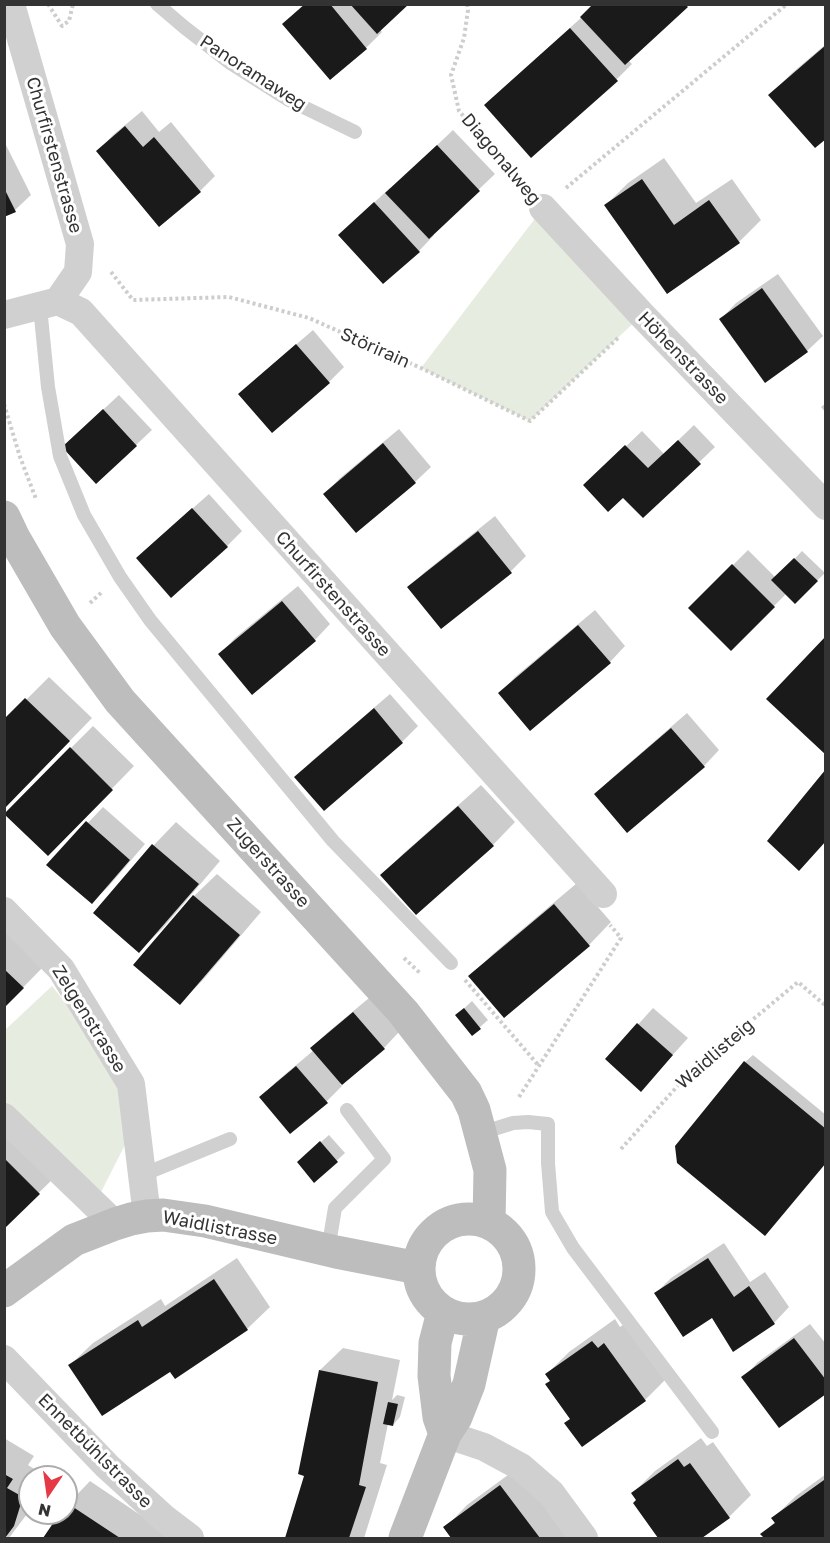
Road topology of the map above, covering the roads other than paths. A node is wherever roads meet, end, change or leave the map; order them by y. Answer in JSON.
{"nodes":[{"id":1,"x":11,"y":4,"type":"edge"},
{"id":2,"x":157,"y":4,"type":"edge"},
{"id":3,"x":355,"y":132,"type":"dead end"},
{"id":4,"x":543,"y":208,"type":"road end"},
{"id":5,"x":49,"y":304,"type":"junction"},
{"id":6,"x":4,"y":315,"type":"edge"},
{"id":7,"x":825,"y":506,"type":"edge"},
{"id":8,"x":4,"y":517,"type":"edge"},
{"id":9,"x":603,"y":894,"type":"dead end"},
{"id":10,"x":4,"y":911,"type":"edge"},
{"id":11,"x":451,"y":963,"type":"road end"},
{"id":12,"x":347,"y":1110,"type":"dead end"},
{"id":13,"x":4,"y":1117,"type":"edge"},
{"id":14,"x":481,"y":1134,"type":"junction"},
{"id":15,"x":230,"y":1139,"type":"dead end"},
{"id":16,"x":142,"y":1175,"type":"junction"},
{"id":17,"x":147,"y":1216,"type":"junction"},
{"id":18,"x":489,"y":1222,"type":"junction"},
{"id":19,"x":115,"y":1224,"type":"junction"},
{"id":20,"x":328,"y":1250,"type":"junction"},
{"id":21,"x":418,"y":1268,"type":"junction"},
{"id":22,"x":4,"y":1291,"type":"edge"},
{"id":23,"x":443,"y":1312,"type":"junction"},
{"id":24,"x":484,"y":1317,"type":"junction"},
{"id":25,"x":4,"y":1359,"type":"edge"},
{"id":26,"x":712,"y":1432,"type":"dead end"},
{"id":27,"x":445,"y":1434,"type":"junction"},
{"id":28,"x":190,"y":1539,"type":"edge"},
{"id":29,"x":405,"y":1539,"type":"edge"},
{"id":30,"x":584,"y":1539,"type":"edge"}],
"edges":[{"from":1,"to":5,"type":"street","name":"Churfirstenstrasse"},
{"from":2,"to":3,"type":"lane","name":"Panoramaweg"},
{"from":4,"to":7,"type":"street","name":"Höhenstrasse"},
{"from":5,"to":6,"type":"street"},
{"from":5,"to":9,"type":"street","name":"Churfirstenstrasse"},
{"from":5,"to":11,"type":"lane"},
{"from":8,"to":14,"type":"main road","name":"Zugerstrasse"},
{"from":10,"to":16,"type":"street","name":"Zelgenstrasse"},
{"from":12,"to":20,"type":"lane"},
{"from":13,"to":19,"type":"street"},
{"from":14,"to":18,"type":"main road","name":"Zugerstrasse"},
{"from":14,"to":26,"type":"lane"},
{"from":15,"to":16,"type":"lane"},
{"from":16,"to":17,"type":"street","name":"Zelgenstrasse"},
{"from":17,"to":19,"type":"main road","name":"Waidlistrasse"},
{"from":17,"to":20,"type":"main road","name":"Waidlistrasse"},
{"from":18,"to":21,"type":"main road"},
{"from":18,"to":24,"type":"main road"},
{"from":19,"to":22,"type":"main road","name":"Waidlistrasse"},
{"from":20,"to":21,"type":"main road","name":"Waidlistrasse"},
{"from":21,"to":23,"type":"main road"},
{"from":23,"to":24,"type":"main road"},
{"from":23,"to":27,"type":"main road"},
{"from":24,"to":27,"type":"main road"},
{"from":25,"to":28,"type":"street","name":"Ennetbühlstrasse"},
{"from":27,"to":29,"type":"main road"},
{"from":27,"to":30,"type":"street"}]}
